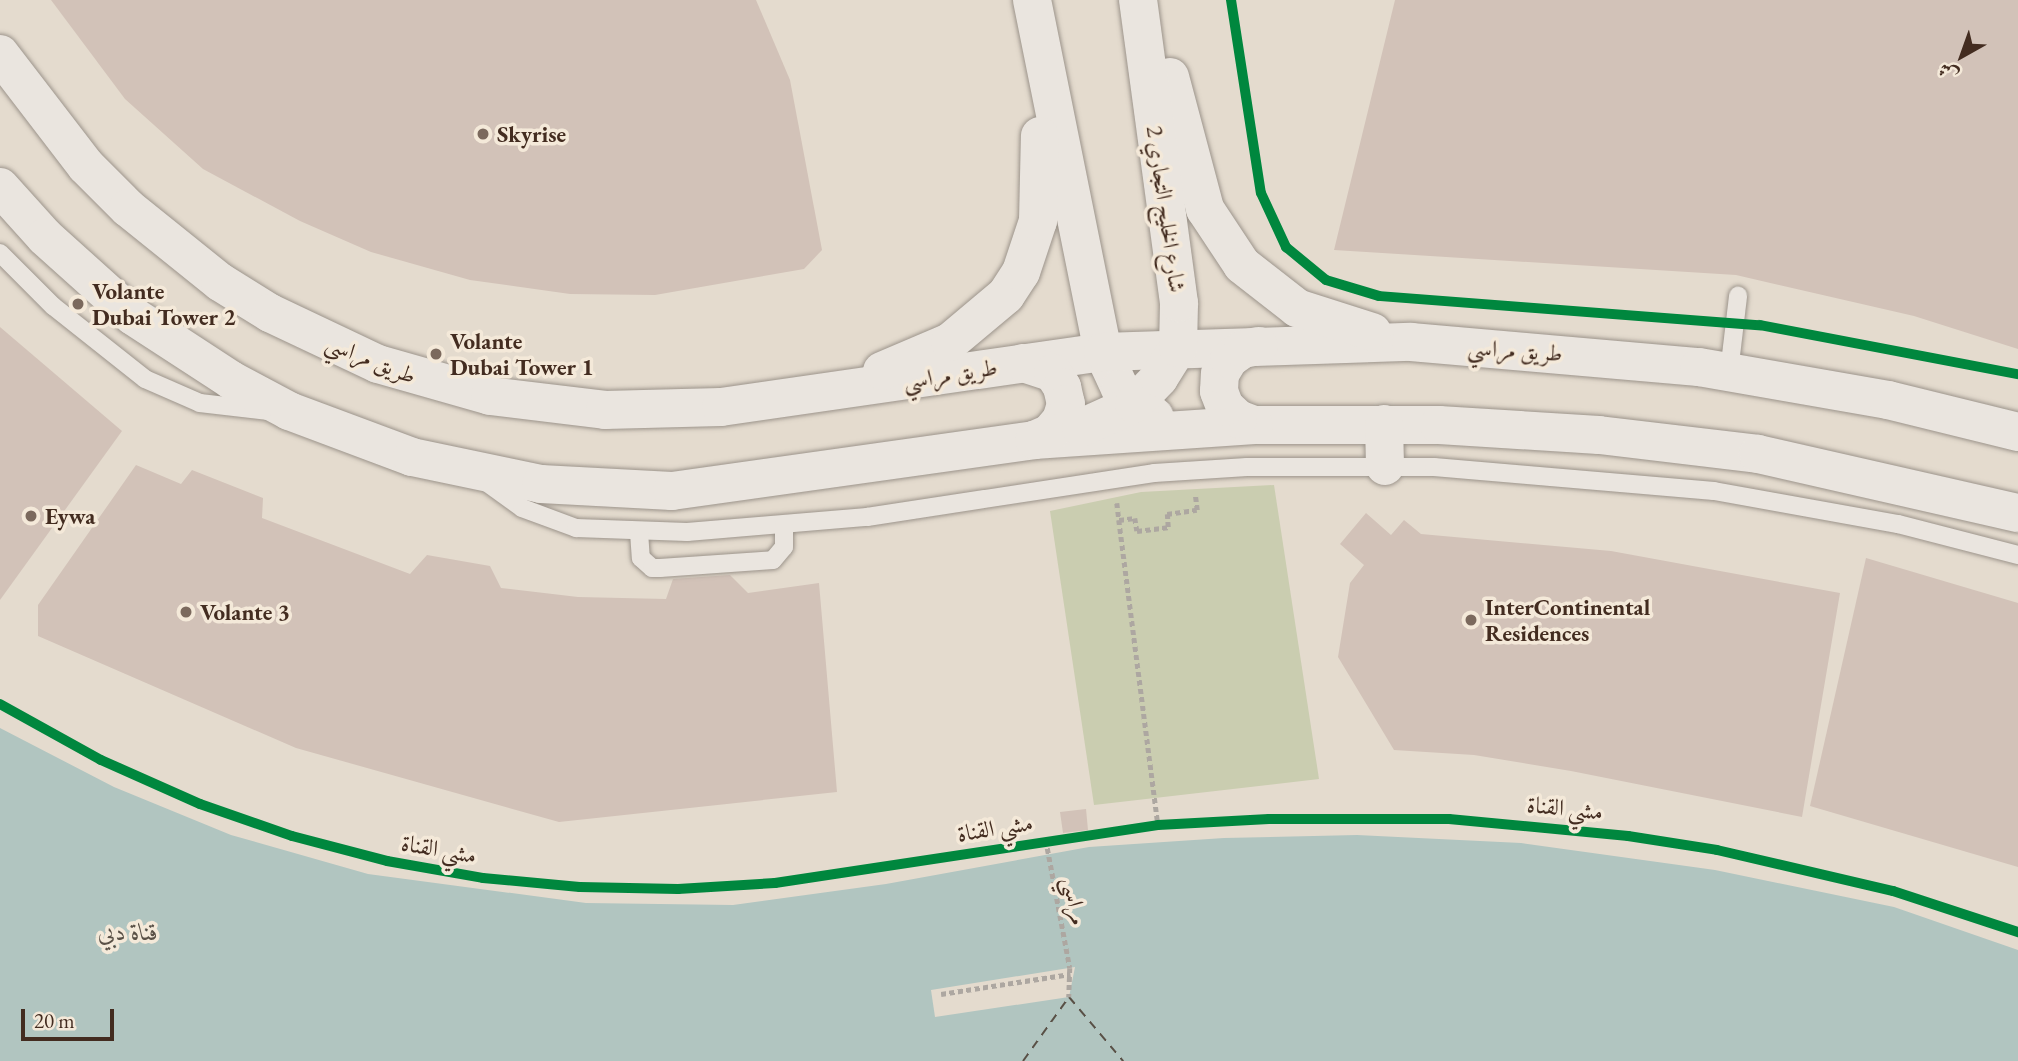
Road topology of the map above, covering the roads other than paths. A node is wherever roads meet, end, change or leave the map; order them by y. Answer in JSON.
{"nodes":[{"id":1,"x":1032,"y":0,"type":"edge"},
{"id":2,"x":1139,"y":0,"type":"edge"},
{"id":3,"x":1040,"y":42,"type":"junction"},
{"id":4,"x":0,"y":54,"type":"edge"},
{"id":5,"x":0,"y":187,"type":"edge"},
{"id":6,"x":0,"y":253,"type":"edge"},
{"id":7,"x":1738,"y":296,"type":"dead end"},
{"id":8,"x":1411,"y":342,"type":"junction"},
{"id":9,"x":1260,"y":346,"type":"junction"},
{"id":10,"x":1178,"y":348,"type":"junction"},
{"id":11,"x":1103,"y":352,"type":"junction"},
{"id":12,"x":1023,"y":363,"type":"junction"},
{"id":13,"x":1729,"y":372,"type":"junction"},
{"id":14,"x":836,"y":391,"type":"junction"},
{"id":15,"x":1134,"y":404,"type":"junction"},
{"id":16,"x":289,"y":411,"type":"junction"},
{"id":17,"x":1384,"y":424,"type":"junction"},
{"id":18,"x":1254,"y":425,"type":"junction"},
{"id":19,"x":1187,"y":430,"type":"junction"},
{"id":20,"x":2018,"y":432,"type":"edge"},
{"id":21,"x":1034,"y":440,"type":"junction"},
{"id":22,"x":1385,"y":466,"type":"junction"},
{"id":23,"x":476,"y":473,"type":"junction"},
{"id":24,"x":2018,"y":513,"type":"edge"},
{"id":25,"x":784,"y":525,"type":"junction"},
{"id":26,"x":639,"y":532,"type":"junction"},
{"id":27,"x":2018,"y":555,"type":"edge"}],
"edges":[{"from":1,"to":3,"type":"street"},
{"from":2,"to":8,"type":"street"},
{"from":2,"to":10,"type":"street","name":"شارع الخليج التجاري 2"},
{"from":3,"to":11,"type":"street"},
{"from":3,"to":14,"type":"street"},
{"from":4,"to":14,"type":"street","name":"طريق مراسي"},
{"from":5,"to":16,"type":"street"},
{"from":6,"to":16,"type":"lane"},
{"from":7,"to":13,"type":"lane"},
{"from":8,"to":9,"type":"street","name":"طريق مراسي"},
{"from":8,"to":13,"type":"street","name":"طريق مراسي"},
{"from":9,"to":10,"type":"street","name":"طريق مراسي"},
{"from":9,"to":18,"type":"street"},
{"from":10,"to":11,"type":"street","name":"طريق مراسي"},
{"from":10,"to":15,"type":"street"},
{"from":11,"to":12,"type":"street","name":"طريق مراسي"},
{"from":11,"to":15,"type":"street"},
{"from":12,"to":14,"type":"street","name":"طريق مراسي"},
{"from":12,"to":21,"type":"street"},
{"from":13,"to":20,"type":"street","name":"طريق مراسي"},
{"from":15,"to":19,"type":"street"},
{"from":15,"to":21,"type":"street"},
{"from":16,"to":23,"type":"street"},
{"from":17,"to":18,"type":"street"},
{"from":17,"to":22,"type":"street"},
{"from":17,"to":24,"type":"street"},
{"from":18,"to":19,"type":"street"},
{"from":19,"to":21,"type":"street"},
{"from":21,"to":23,"type":"street"},
{"from":22,"to":25,"type":"lane"},
{"from":22,"to":27,"type":"lane"},
{"from":23,"to":26,"type":"lane"},
{"from":25,"to":26,"type":"lane"},
{"from":25,"to":26,"type":"lane"}]}
